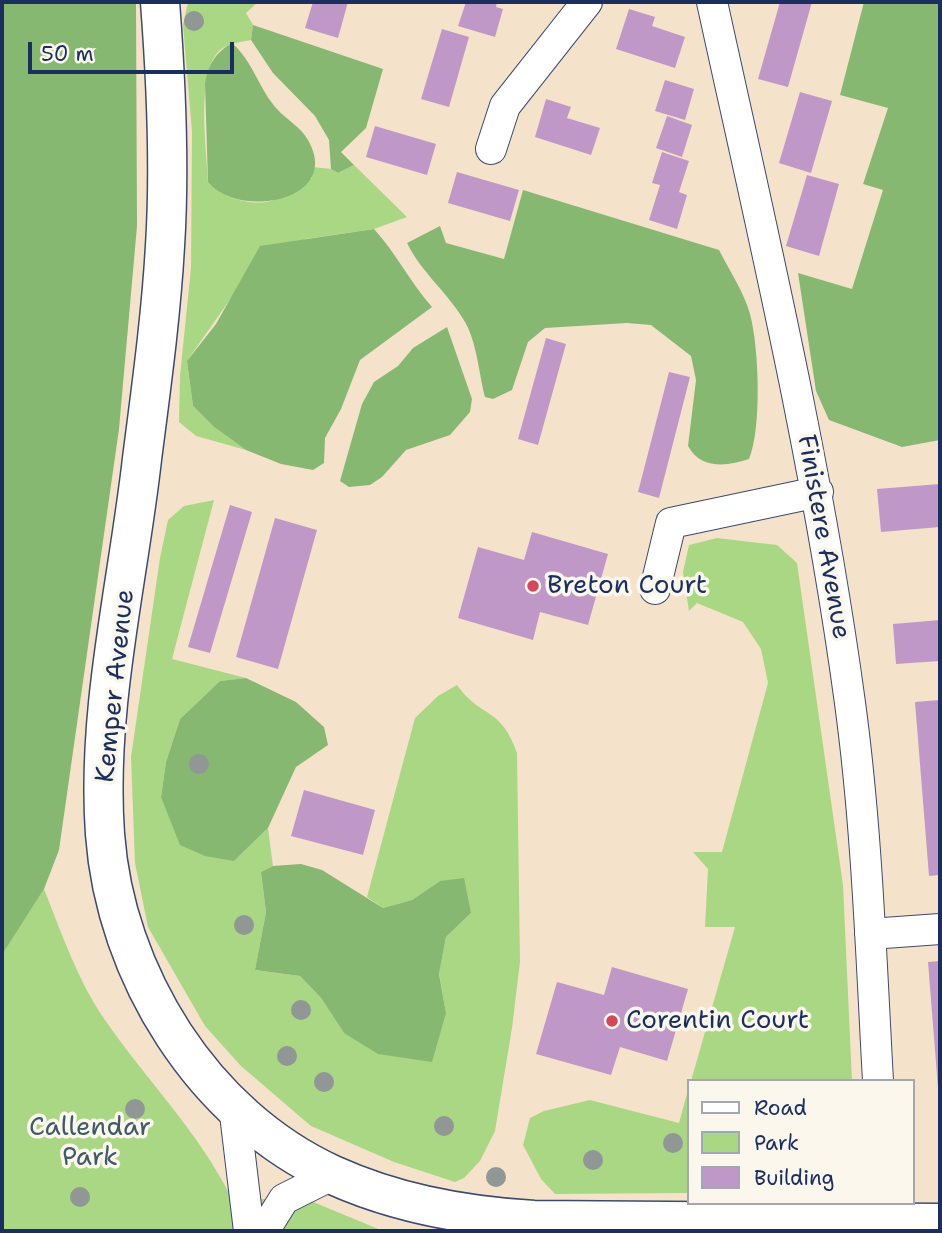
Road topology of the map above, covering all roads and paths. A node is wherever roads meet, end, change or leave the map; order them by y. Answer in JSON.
{"nodes":[{"id":1,"x":160,"y":2,"type":"edge"},
{"id":2,"x":587,"y":2,"type":"edge"},
{"id":3,"x":712,"y":2,"type":"edge"},
{"id":4,"x":491,"y":149,"type":"dead end"},
{"id":5,"x":818,"y":492,"type":"junction"},
{"id":6,"x":655,"y":589,"type":"dead end"},
{"id":7,"x":940,"y":929,"type":"edge"},
{"id":8,"x":870,"y":934,"type":"junction"},
{"id":9,"x":878,"y":1079,"type":"edge"},
{"id":10,"x":234,"y":1106,"type":"junction"},
{"id":11,"x":332,"y":1175,"type":"junction"},
{"id":12,"x":884,"y":1214,"type":"edge"},
{"id":13,"x":940,"y":1223,"type":"edge"},
{"id":14,"x":249,"y":1231,"type":"edge"},
{"id":15,"x":264,"y":1231,"type":"edge"}],
"edges":[{"from":1,"to":10,"type":"street","name":"Kemper Avenue"},
{"from":2,"to":4,"type":"street"},
{"from":3,"to":5,"type":"street","name":"Finistere Avenue"},
{"from":5,"to":6,"type":"street"},
{"from":5,"to":8,"type":"street","name":"Finistere Avenue"},
{"from":7,"to":8,"type":"street"},
{"from":8,"to":9,"type":"street","name":"Finistere Avenue"},
{"from":10,"to":11,"type":"street","name":"Kemper Avenue"},
{"from":10,"to":14,"type":"street"},
{"from":11,"to":12,"type":"street","name":"Kemper Avenue"},
{"from":11,"to":15,"type":"street"},
{"from":12,"to":13,"type":"street","name":"Kemper Avenue"}]}
